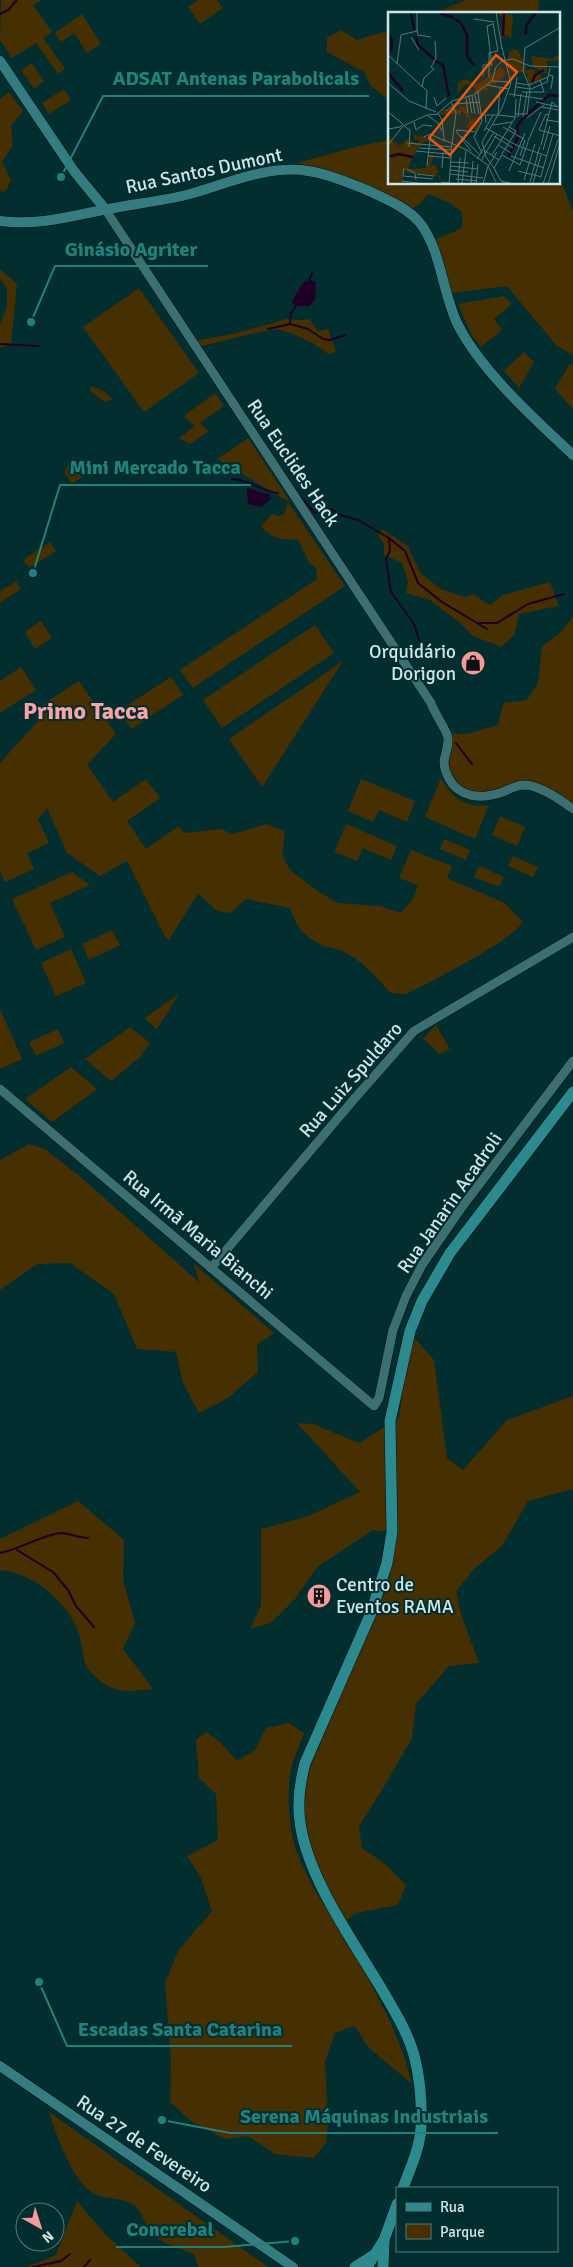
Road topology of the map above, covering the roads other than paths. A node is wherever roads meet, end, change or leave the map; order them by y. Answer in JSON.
{"nodes":[{"id":1,"x":0,"y":61,"type":"edge"},
{"id":2,"x":105,"y":209,"type":"junction"},
{"id":3,"x":0,"y":221,"type":"edge"},
{"id":4,"x":573,"y":456,"type":"edge"},
{"id":5,"x":573,"y":809,"type":"edge"},
{"id":6,"x":573,"y":937,"type":"edge"},
{"id":7,"x":573,"y":1062,"type":"edge"},
{"id":8,"x":0,"y":1089,"type":"edge"},
{"id":9,"x":573,"y":1092,"type":"edge"},
{"id":10,"x":211,"y":1268,"type":"junction"},
{"id":11,"x":374,"y":1406,"type":"joint"},
{"id":12,"x":0,"y":2066,"type":"edge"},
{"id":13,"x":403,"y":2187,"type":"edge"},
{"id":14,"x":396,"y":2207,"type":"edge"},
{"id":15,"x":384,"y":2240,"type":"junction"},
{"id":16,"x":376,"y":2253,"type":"junction"},
{"id":17,"x":294,"y":2267,"type":"edge"},
{"id":18,"x":355,"y":2267,"type":"edge"},
{"id":19,"x":367,"y":2267,"type":"edge"},
{"id":20,"x":373,"y":2267,"type":"edge"},
{"id":21,"x":383,"y":2267,"type":"edge"}],
"edges":[{"from":1,"to":2,"type":"main road","name":"Rua Euclides Hack"},
{"from":2,"to":3,"type":"main road","name":"Rua Santos Dumont"},
{"from":2,"to":4,"type":"main road","name":"Rua Santos Dumont"},
{"from":2,"to":5,"type":"street","name":"Rua Euclides Hack"},
{"from":6,"to":10,"type":"street","name":"Rua Luiz Spuldaro"},
{"from":7,"to":11,"type":"street","name":"Rua Janarin Acadroli"},
{"from":8,"to":10,"type":"street","name":"Rua Irmã Maria Bianchi"},
{"from":9,"to":13,"type":"main road"},
{"from":10,"to":11,"type":"street","name":"Rua Irmã Maria Bianchi"},
{"from":12,"to":17,"type":"main road","name":"Rua 27 de Fevereiro"},
{"from":14,"to":15,"type":"main road"},
{"from":15,"to":16,"type":"main road"},
{"from":15,"to":21,"type":"main road"},
{"from":16,"to":18,"type":"main road"},
{"from":16,"to":19,"type":"main road"},
{"from":16,"to":20,"type":"main road"}]}
